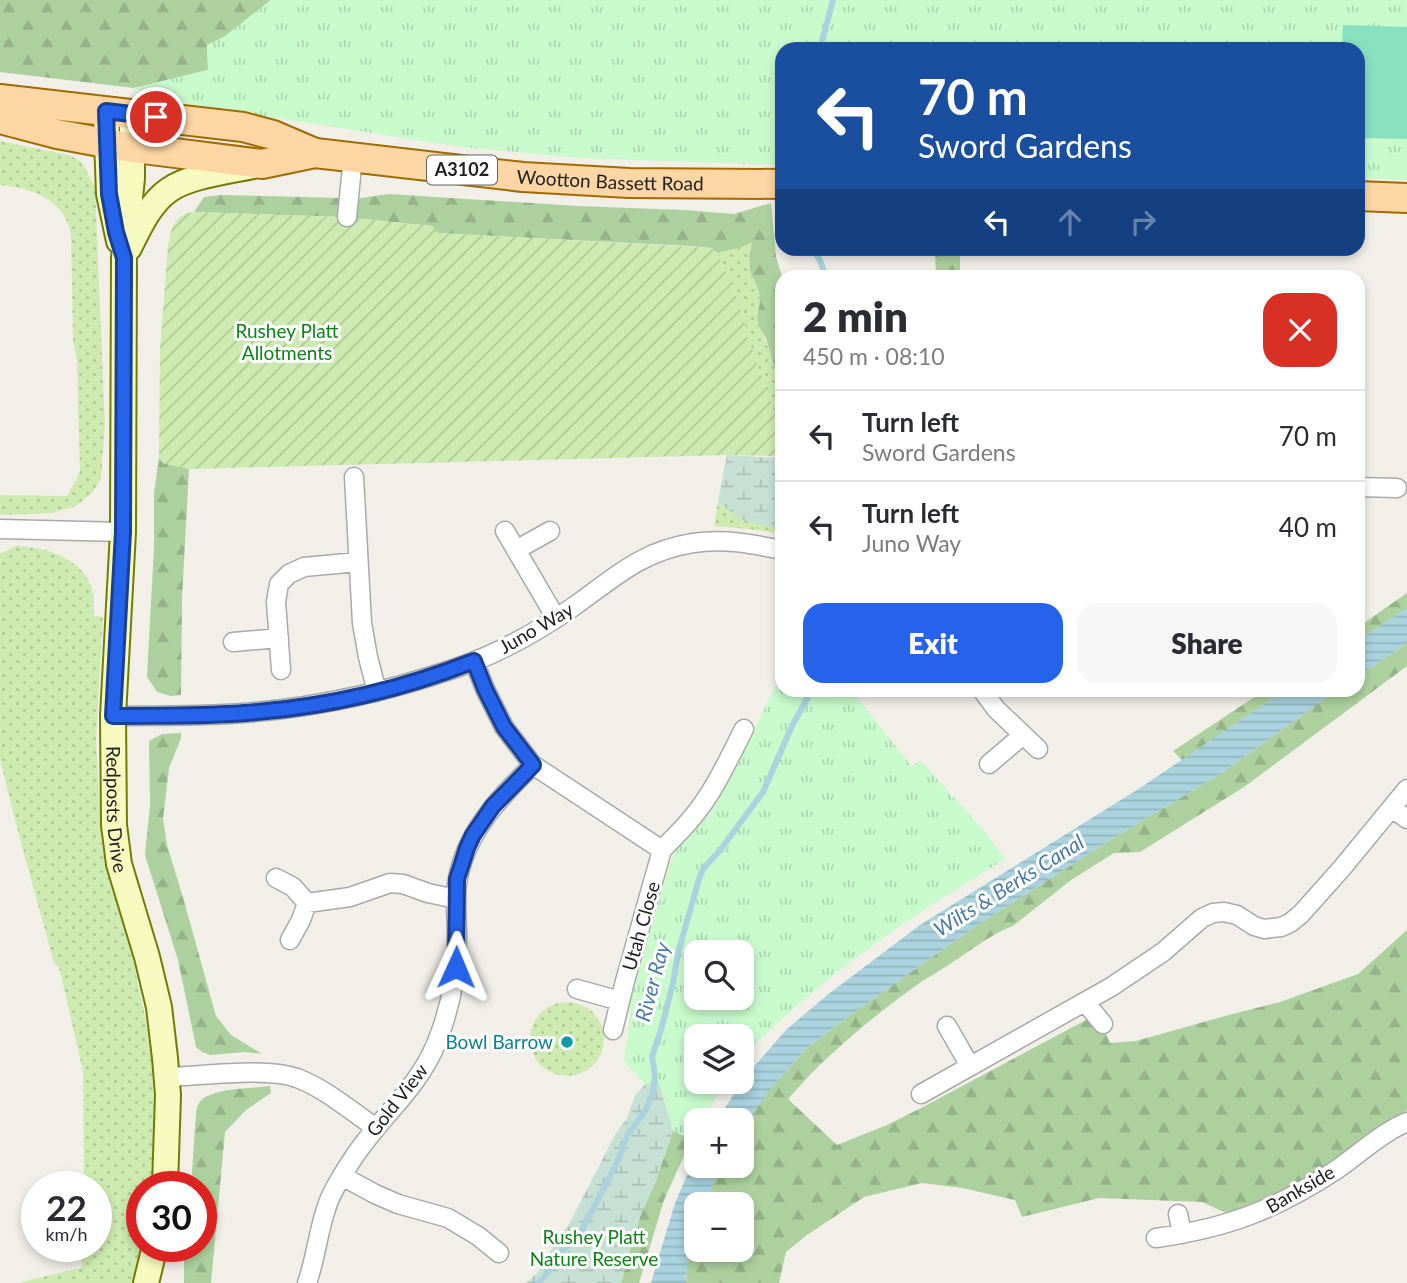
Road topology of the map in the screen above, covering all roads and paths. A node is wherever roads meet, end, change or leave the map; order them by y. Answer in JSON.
{"nodes":[{"id":1,"x":0,"y":99,"type":"edge"},
{"id":2,"x":119,"y":113,"type":"junction"},
{"id":3,"x":0,"y":119,"type":"edge"},
{"id":4,"x":120,"y":145,"type":"junction"},
{"id":5,"x":314,"y":153,"type":"junction"},
{"id":6,"x":353,"y":157,"type":"junction"},
{"id":7,"x":261,"y":164,"type":"junction"},
{"id":8,"x":775,"y":184,"type":"edge"},
{"id":9,"x":1365,"y":196,"type":"edge"},
{"id":10,"x":1407,"y":198,"type":"edge"},
{"id":11,"x":347,"y":217,"type":"dead end"},
{"id":12,"x":124,"y":258,"type":"junction"},
{"id":13,"x":354,"y":477,"type":"dead end"},
{"id":14,"x":1365,"y":487,"type":"edge"},
{"id":15,"x":1397,"y":488,"type":"dead end"},
{"id":16,"x":0,"y":529,"type":"edge"},
{"id":17,"x":505,"y":531,"type":"dead end"},
{"id":18,"x":550,"y":531,"type":"dead end"},
{"id":19,"x":123,"y":532,"type":"junction"},
{"id":20,"x":775,"y":549,"type":"edge"},
{"id":21,"x":516,"y":550,"type":"junction"},
{"id":22,"x":358,"y":562,"type":"junction"},
{"id":23,"x":556,"y":618,"type":"junction"},
{"id":24,"x":278,"y":638,"type":"junction"},
{"id":25,"x":233,"y":642,"type":"dead end"},
{"id":26,"x":474,"y":661,"type":"junction"},
{"id":27,"x":281,"y":670,"type":"dead end"},
{"id":28,"x":377,"y":692,"type":"junction"},
{"id":29,"x":987,"y":697,"type":"edge"},
{"id":30,"x":113,"y":716,"type":"junction"},
{"id":31,"x":744,"y":729,"type":"dead end"},
{"id":32,"x":1023,"y":736,"type":"junction"},
{"id":33,"x":1038,"y":750,"type":"dead end"},
{"id":34,"x":989,"y":764,"type":"dead end"},
{"id":35,"x":533,"y":765,"type":"junction"},
{"id":36,"x":1407,"y":789,"type":"edge"},
{"id":37,"x":1392,"y":808,"type":"junction"},
{"id":38,"x":1407,"y":820,"type":"edge"},
{"id":39,"x":662,"y":850,"type":"junction"},
{"id":40,"x":276,"y":878,"type":"dead end"},
{"id":41,"x":456,"y":900,"type":"junction"},
{"id":42,"x":307,"y":903,"type":"junction"},
{"id":43,"x":290,"y":940,"type":"dead end"},
{"id":44,"x":577,"y":989,"type":"dead end"},
{"id":45,"x":620,"y":1001,"type":"junction"},
{"id":46,"x":1085,"y":1002,"type":"junction"},
{"id":47,"x":1103,"y":1024,"type":"dead end"},
{"id":48,"x":947,"y":1026,"type":"dead end"},
{"id":49,"x":613,"y":1030,"type":"dead end"},
{"id":50,"x":970,"y":1066,"type":"junction"},
{"id":51,"x":167,"y":1077,"type":"junction"},
{"id":52,"x":921,"y":1094,"type":"dead end"},
{"id":53,"x":1407,"y":1122,"type":"edge"},
{"id":54,"x":376,"y":1128,"type":"junction"},
{"id":55,"x":166,"y":1171,"type":"edge"},
{"id":56,"x":342,"y":1176,"type":"junction"},
{"id":57,"x":1178,"y":1214,"type":"dead end"},
{"id":58,"x":1182,"y":1234,"type":"junction"},
{"id":59,"x":1156,"y":1238,"type":"dead end"},
{"id":60,"x":499,"y":1253,"type":"dead end"},
{"id":61,"x":151,"y":1262,"type":"edge"},
{"id":62,"x":146,"y":1283,"type":"edge"},
{"id":63,"x":307,"y":1283,"type":"edge"}],
"edges":[{"from":1,"to":2,"type":"main road","name":"Wootton Bassett Road","number":"A3102"},
{"from":2,"to":4,"type":"main road","name":"Redposts Drive"},
{"from":2,"to":5,"type":"main road","name":"Wootton Bassett Road","number":"A3102"},
{"from":3,"to":4,"type":"main road","name":"Wootton Bassett Road","number":"A3102"},
{"from":4,"to":7,"type":"main road","name":"Wootton Bassett Road","number":"A3102"},
{"from":4,"to":12,"type":"main road","name":"Redposts Drive"},
{"from":5,"to":6,"type":"main road","name":"Wootton Bassett Road","number":"A3102"},
{"from":5,"to":7,"type":"main road","name":"Wootton Bassett Road","number":"A3102"},
{"from":6,"to":8,"type":"main road","name":"Wootton Bassett Road","number":"A3102"},
{"from":6,"to":11,"type":"street"},
{"from":7,"to":12,"type":"main road"},
{"from":9,"to":10,"type":"main road"},
{"from":12,"to":19,"type":"main road","name":"Redposts Drive"},
{"from":13,"to":22,"type":"street"},
{"from":14,"to":15,"type":"street"},
{"from":16,"to":19,"type":"street"},
{"from":17,"to":21,"type":"street"},
{"from":18,"to":21,"type":"street"},
{"from":19,"to":30,"type":"main road","name":"Redposts Drive"},
{"from":20,"to":23,"type":"street","name":"Juno Way"},
{"from":21,"to":23,"type":"street"},
{"from":22,"to":24,"type":"street"},
{"from":22,"to":28,"type":"street"},
{"from":23,"to":26,"type":"street","name":"Juno Way"},
{"from":24,"to":25,"type":"street"},
{"from":24,"to":27,"type":"street"},
{"from":26,"to":28,"type":"street","name":"Juno Way"},
{"from":26,"to":35,"type":"street"},
{"from":28,"to":30,"type":"street","name":"Juno Way"},
{"from":29,"to":32,"type":"street"},
{"from":30,"to":51,"type":"main road","name":"Redposts Drive"},
{"from":31,"to":39,"type":"street"},
{"from":32,"to":33,"type":"street"},
{"from":32,"to":34,"type":"street"},
{"from":35,"to":39,"type":"street"},
{"from":35,"to":41,"type":"street","name":"Gold View"},
{"from":36,"to":37,"type":"street"},
{"from":37,"to":38,"type":"street"},
{"from":37,"to":46,"type":"street"},
{"from":39,"to":45,"type":"street","name":"Utah Close"},
{"from":40,"to":42,"type":"street"},
{"from":41,"to":42,"type":"street"},
{"from":41,"to":54,"type":"street","name":"Gold View"},
{"from":42,"to":43,"type":"street"},
{"from":44,"to":45,"type":"street"},
{"from":45,"to":49,"type":"street","name":"Utah Close"},
{"from":46,"to":47,"type":"street"},
{"from":46,"to":50,"type":"street"},
{"from":48,"to":50,"type":"street"},
{"from":50,"to":52,"type":"street"},
{"from":51,"to":54,"type":"street"},
{"from":51,"to":55,"type":"main road","name":"Redposts Drive"},
{"from":53,"to":58,"type":"street","name":"Bankside"},
{"from":54,"to":56,"type":"street","name":"Gold View"},
{"from":56,"to":60,"type":"street"},
{"from":56,"to":63,"type":"street","name":"Gold View"},
{"from":57,"to":58,"type":"street"},
{"from":58,"to":59,"type":"street","name":"Bankside"},
{"from":61,"to":62,"type":"main road"}]}
